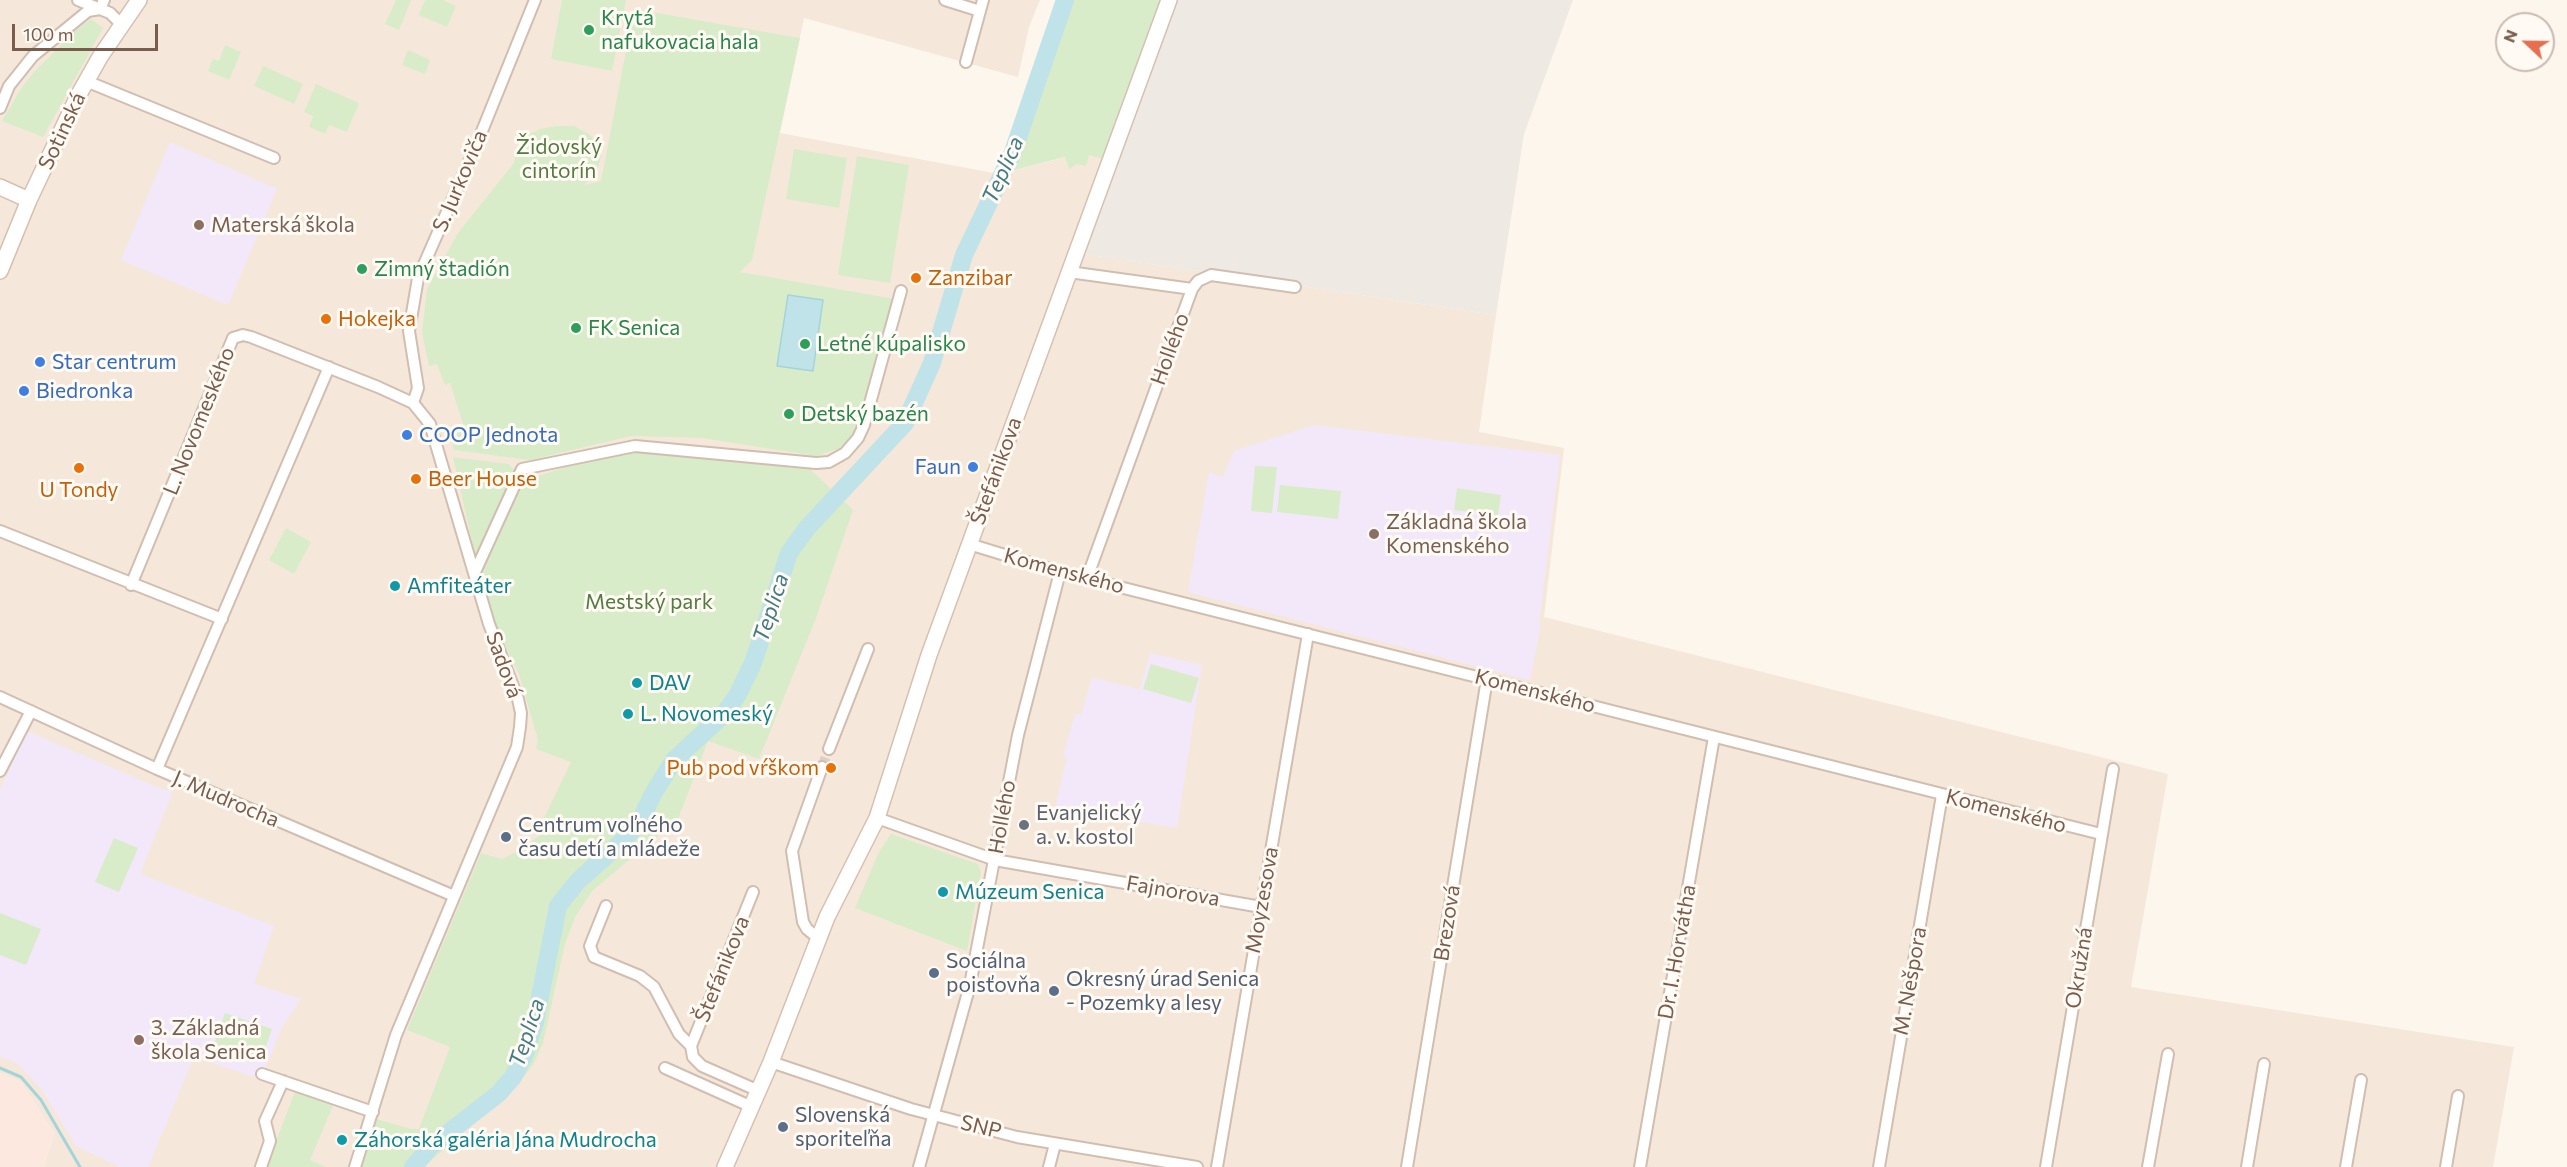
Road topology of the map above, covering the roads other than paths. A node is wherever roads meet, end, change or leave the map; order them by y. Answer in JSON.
{"nodes":[{"id":1,"x":78,"y":0,"type":"edge"},
{"id":2,"x":139,"y":0,"type":"edge"},
{"id":3,"x":536,"y":0,"type":"edge"},
{"id":4,"x":945,"y":0,"type":"edge"},
{"id":5,"x":1169,"y":0,"type":"edge"},
{"id":6,"x":102,"y":4,"type":"edge"},
{"id":7,"x":982,"y":5,"type":"edge"},
{"id":8,"x":122,"y":24,"type":"junction"},
{"id":9,"x":966,"y":62,"type":"dead end"},
{"id":10,"x":86,"y":81,"type":"junction"},
{"id":11,"x":0,"y":108,"type":"edge"},
{"id":12,"x":274,"y":158,"type":"dead end"},
{"id":13,"x":0,"y":187,"type":"edge"},
{"id":14,"x":30,"y":200,"type":"junction"},
{"id":15,"x":0,"y":271,"type":"edge"},
{"id":16,"x":1069,"y":272,"type":"junction"},
{"id":17,"x":1295,"y":287,"type":"dead end"},
{"id":18,"x":1192,"y":289,"type":"junction"},
{"id":19,"x":901,"y":291,"type":"dead end"},
{"id":20,"x":329,"y":367,"type":"junction"},
{"id":21,"x":414,"y":403,"type":"junction"},
{"id":22,"x":0,"y":531,"type":"edge"},
{"id":23,"x":969,"y":544,"type":"junction"},
{"id":24,"x":475,"y":572,"type":"junction"},
{"id":25,"x":1060,"y":572,"type":"junction"},
{"id":26,"x":1087,"y":578,"type":"junction"},
{"id":27,"x":131,"y":585,"type":"junction"},
{"id":28,"x":222,"y":619,"type":"junction"},
{"id":29,"x":1308,"y":634,"type":"junction"},
{"id":30,"x":868,"y":649,"type":"dead end"},
{"id":31,"x":1487,"y":679,"type":"junction"},
{"id":32,"x":0,"y":697,"type":"edge"},
{"id":33,"x":31,"y":711,"type":"junction"},
{"id":34,"x":1714,"y":737,"type":"junction"},
{"id":35,"x":829,"y":749,"type":"tunnel mouth"},
{"id":36,"x":822,"y":767,"type":"tunnel mouth"},
{"id":37,"x":157,"y":769,"type":"junction"},
{"id":38,"x":2113,"y":769,"type":"dead end"},
{"id":39,"x":0,"y":771,"type":"edge"},
{"id":40,"x":1942,"y":795,"type":"junction"},
{"id":41,"x":877,"y":818,"type":"junction"},
{"id":42,"x":2101,"y":834,"type":"junction"},
{"id":43,"x":995,"y":860,"type":"junction"},
{"id":44,"x":753,"y":892,"type":"dead end"},
{"id":45,"x":454,"y":896,"type":"junction"},
{"id":46,"x":606,"y":906,"type":"dead end"},
{"id":47,"x":1261,"y":907,"type":"junction"},
{"id":48,"x":818,"y":938,"type":"junction"},
{"id":49,"x":691,"y":1046,"type":"junction"},
{"id":50,"x":2168,"y":1054,"type":"dead end"},
{"id":51,"x":771,"y":1062,"type":"junction"},
{"id":52,"x":2264,"y":1064,"type":"dead end"},
{"id":53,"x":665,"y":1068,"type":"dead end"},
{"id":54,"x":262,"y":1074,"type":"dead end"},
{"id":55,"x":2361,"y":1080,"type":"dead end"},
{"id":56,"x":283,"y":1081,"type":"junction"},
{"id":57,"x":759,"y":1091,"type":"junction"},
{"id":58,"x":2458,"y":1096,"type":"dead end"},
{"id":59,"x":752,"y":1107,"type":"junction"},
{"id":60,"x":373,"y":1112,"type":"junction"},
{"id":61,"x":932,"y":1116,"type":"junction"},
{"id":62,"x":1055,"y":1144,"type":"junction"},
{"id":63,"x":261,"y":1167,"type":"edge"},
{"id":64,"x":355,"y":1167,"type":"edge"},
{"id":65,"x":725,"y":1167,"type":"edge"},
{"id":66,"x":919,"y":1167,"type":"edge"},
{"id":67,"x":1048,"y":1167,"type":"edge"},
{"id":68,"x":1197,"y":1167,"type":"edge"},
{"id":69,"x":1217,"y":1167,"type":"edge"},
{"id":70,"x":1407,"y":1167,"type":"edge"},
{"id":71,"x":1640,"y":1167,"type":"edge"},
{"id":72,"x":1879,"y":1167,"type":"edge"},
{"id":73,"x":2046,"y":1167,"type":"edge"},
{"id":74,"x":2148,"y":1167,"type":"edge"},
{"id":75,"x":2247,"y":1167,"type":"edge"},
{"id":76,"x":2346,"y":1167,"type":"edge"},
{"id":77,"x":2446,"y":1167,"type":"edge"}],
"edges":[{"from":1,"to":6,"type":"street"},
{"from":2,"to":8,"type":"street","name":"Sotinská"},
{"from":3,"to":21,"type":"street","name":"S. Jurkoviča"},
{"from":4,"to":7,"type":"street"},
{"from":5,"to":16,"type":"street","name":"Štefánikova"},
{"from":6,"to":8,"type":"street"},
{"from":6,"to":11,"type":"street"},
{"from":7,"to":9,"type":"street"},
{"from":8,"to":10,"type":"street","name":"Sotinská"},
{"from":10,"to":12,"type":"street"},
{"from":10,"to":14,"type":"street","name":"Sotinská"},
{"from":13,"to":14,"type":"street"},
{"from":14,"to":15,"type":"street","name":"Sotinská"},
{"from":16,"to":18,"type":"street","name":"Hollého"},
{"from":16,"to":23,"type":"street","name":"Štefánikova"},
{"from":17,"to":18,"type":"street","name":"Hollého"},
{"from":18,"to":26,"type":"street","name":"Hollého"},
{"from":19,"to":24,"type":"street"},
{"from":20,"to":21,"type":"street"},
{"from":20,"to":27,"type":"street","name":"L. Novomeského"},
{"from":20,"to":28,"type":"street"},
{"from":21,"to":24,"type":"street","name":"Sadová"},
{"from":22,"to":27,"type":"street"},
{"from":23,"to":25,"type":"street","name":"Komenského"},
{"from":23,"to":41,"type":"street","name":"Štefánikova"},
{"from":24,"to":45,"type":"street","name":"Sadová"},
{"from":25,"to":26,"type":"street","name":"Komenského"},
{"from":25,"to":43,"type":"street","name":"Hollého"},
{"from":26,"to":29,"type":"street","name":"Komenského"},
{"from":27,"to":28,"type":"street"},
{"from":28,"to":37,"type":"street"},
{"from":29,"to":31,"type":"street","name":"Komenského"},
{"from":29,"to":47,"type":"street","name":"Moyzesova"},
{"from":30,"to":35,"type":"street"},
{"from":31,"to":34,"type":"street","name":"Komenského"},
{"from":31,"to":70,"type":"street","name":"Brezová"},
{"from":32,"to":33,"type":"street","name":"J. Mudrocha"},
{"from":33,"to":37,"type":"street","name":"J. Mudrocha"},
{"from":33,"to":39,"type":"street"},
{"from":34,"to":40,"type":"street","name":"Komenského"},
{"from":34,"to":71,"type":"street","name":"Dr. I. Horvátha"},
{"from":36,"to":48,"type":"street"},
{"from":37,"to":45,"type":"street","name":"J. Mudrocha"},
{"from":38,"to":42,"type":"street","name":"Okružná"},
{"from":40,"to":42,"type":"street","name":"Komenského"},
{"from":40,"to":72,"type":"street","name":"M. Nešpora"},
{"from":41,"to":43,"type":"street","name":"Fajnorova"},
{"from":41,"to":48,"type":"street","name":"Štefánikova"},
{"from":42,"to":73,"type":"street","name":"Okružná"},
{"from":43,"to":47,"type":"street","name":"Fajnorova"},
{"from":43,"to":61,"type":"street","name":"Hollého"},
{"from":44,"to":49,"type":"street","name":"Štefánikova"},
{"from":45,"to":60,"type":"street","name":"Sadová"},
{"from":46,"to":49,"type":"street","name":"Štefánikova"},
{"from":47,"to":69,"type":"street","name":"Moyzesova"},
{"from":48,"to":51,"type":"street","name":"Štefánikova"},
{"from":49,"to":57,"type":"street","name":"Štefánikova"},
{"from":50,"to":74,"type":"street"},
{"from":51,"to":57,"type":"street","name":"Štefánikova"},
{"from":51,"to":61,"type":"street","name":"SNP"},
{"from":52,"to":75,"type":"street"},
{"from":53,"to":59,"type":"street"},
{"from":54,"to":56,"type":"street"},
{"from":55,"to":76,"type":"street"},
{"from":56,"to":60,"type":"street"},
{"from":56,"to":63,"type":"street"},
{"from":57,"to":59,"type":"street","name":"Štefánikova"},
{"from":58,"to":77,"type":"street"},
{"from":59,"to":65,"type":"street","name":"Štefánikova"},
{"from":60,"to":64,"type":"street","name":"Sadová"},
{"from":61,"to":62,"type":"street","name":"SNP"},
{"from":61,"to":66,"type":"street","name":"Hollého"},
{"from":62,"to":67,"type":"street"},
{"from":62,"to":68,"type":"street","name":"SNP"}]}
